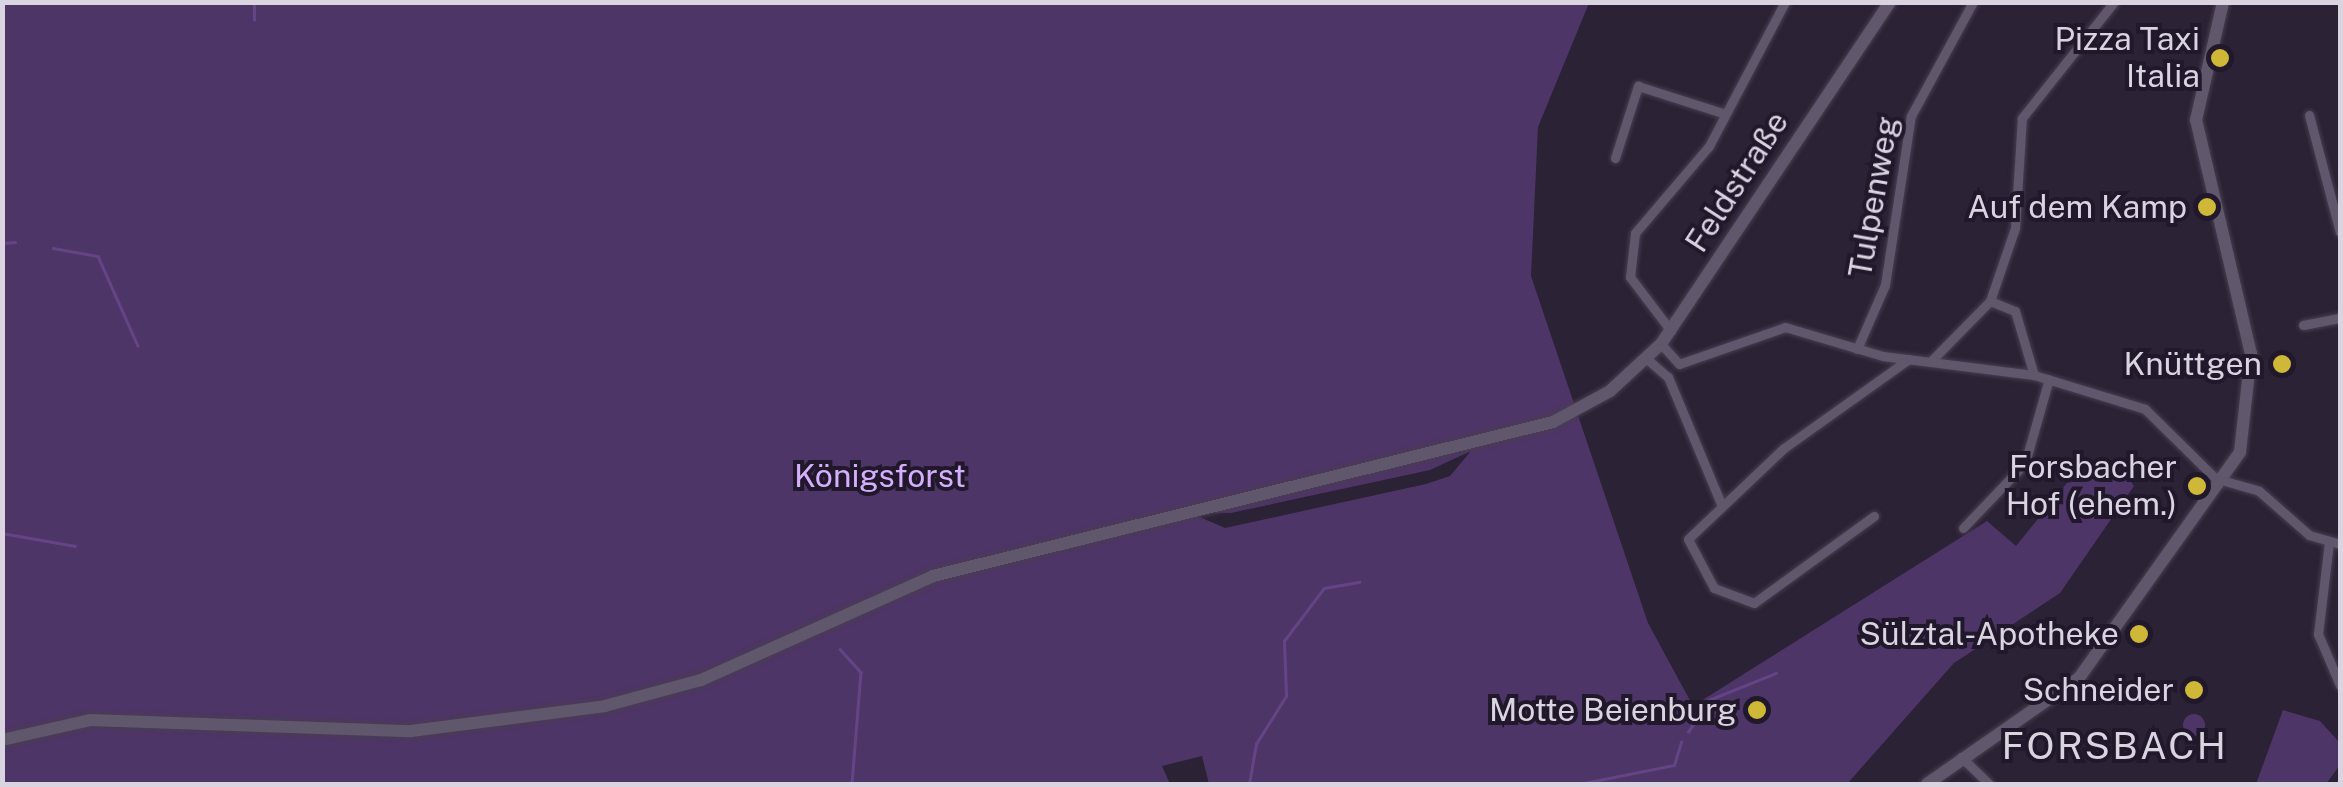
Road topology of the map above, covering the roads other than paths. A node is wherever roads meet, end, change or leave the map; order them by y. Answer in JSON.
{"nodes":[{"id":1,"x":1890,"y":2,"type":"edge"},
{"id":2,"x":1973,"y":2,"type":"edge"},
{"id":3,"x":2114,"y":2,"type":"edge"},
{"id":4,"x":2222,"y":2,"type":"edge"},
{"id":5,"x":1782,"y":4,"type":"edge"},
{"id":6,"x":1726,"y":114,"type":"junction"},
{"id":7,"x":2309,"y":116,"type":"dead end"},
{"id":8,"x":1616,"y":158,"type":"dead end"},
{"id":9,"x":2340,"y":232,"type":"edge"},
{"id":10,"x":1990,"y":300,"type":"junction"},
{"id":11,"x":2340,"y":318,"type":"edge"},
{"id":12,"x":2303,"y":325,"type":"dead end"},
{"id":13,"x":1671,"y":330,"type":"junction"},
{"id":14,"x":1662,"y":344,"type":"junction"},
{"id":15,"x":1857,"y":349,"type":"junction"},
{"id":16,"x":1647,"y":358,"type":"junction"},
{"id":17,"x":1909,"y":359,"type":"junction"},
{"id":18,"x":1932,"y":361,"type":"junction"},
{"id":19,"x":1679,"y":364,"type":"junction"},
{"id":20,"x":2034,"y":375,"type":"junction"},
{"id":21,"x":1668,"y":377,"type":"junction"},
{"id":22,"x":2048,"y":379,"type":"junction"},
{"id":23,"x":2223,"y":482,"type":"junction"},
{"id":24,"x":2284,"y":494,"type":"dead end"},
{"id":25,"x":1721,"y":504,"type":"junction"},
{"id":26,"x":2275,"y":506,"type":"junction"},
{"id":27,"x":1874,"y":516,"type":"dead end"},
{"id":28,"x":1963,"y":528,"type":"dead end"},
{"id":29,"x":2335,"y":543,"type":"edge"},
{"id":30,"x":2340,"y":685,"type":"edge"},
{"id":31,"x":2,"y":740,"type":"edge"},
{"id":32,"x":1961,"y":757,"type":"junction"},
{"id":33,"x":1927,"y":784,"type":"edge"},
{"id":34,"x":1990,"y":784,"type":"edge"}],
"edges":[{"from":1,"to":13,"type":"main road","name":"Feldstraße"},
{"from":2,"to":15,"type":"street","name":"Tulpenweg"},
{"from":3,"to":10,"type":"street"},
{"from":4,"to":23,"type":"main road"},
{"from":5,"to":6,"type":"street"},
{"from":6,"to":8,"type":"street"},
{"from":6,"to":13,"type":"street"},
{"from":7,"to":9,"type":"street"},
{"from":10,"to":18,"type":"street"},
{"from":10,"to":20,"type":"street"},
{"from":11,"to":12,"type":"street"},
{"from":13,"to":14,"type":"main road","name":"Feldstraße"},
{"from":14,"to":16,"type":"main road","name":"Feldstraße"},
{"from":14,"to":19,"type":"street"},
{"from":15,"to":17,"type":"street"},
{"from":15,"to":19,"type":"street"},
{"from":16,"to":21,"type":"street"},
{"from":16,"to":31,"type":"main road","name":"Feldstraße"},
{"from":17,"to":18,"type":"street"},
{"from":17,"to":25,"type":"street"},
{"from":18,"to":20,"type":"street"},
{"from":19,"to":21,"type":"street"},
{"from":20,"to":22,"type":"street"},
{"from":21,"to":25,"type":"street"},
{"from":22,"to":23,"type":"street"},
{"from":22,"to":28,"type":"street"},
{"from":23,"to":26,"type":"street"},
{"from":23,"to":32,"type":"main road"},
{"from":24,"to":26,"type":"street"},
{"from":25,"to":27,"type":"street"},
{"from":26,"to":29,"type":"street"},
{"from":29,"to":30,"type":"street"},
{"from":32,"to":33,"type":"main road"},
{"from":32,"to":34,"type":"street"}]}
